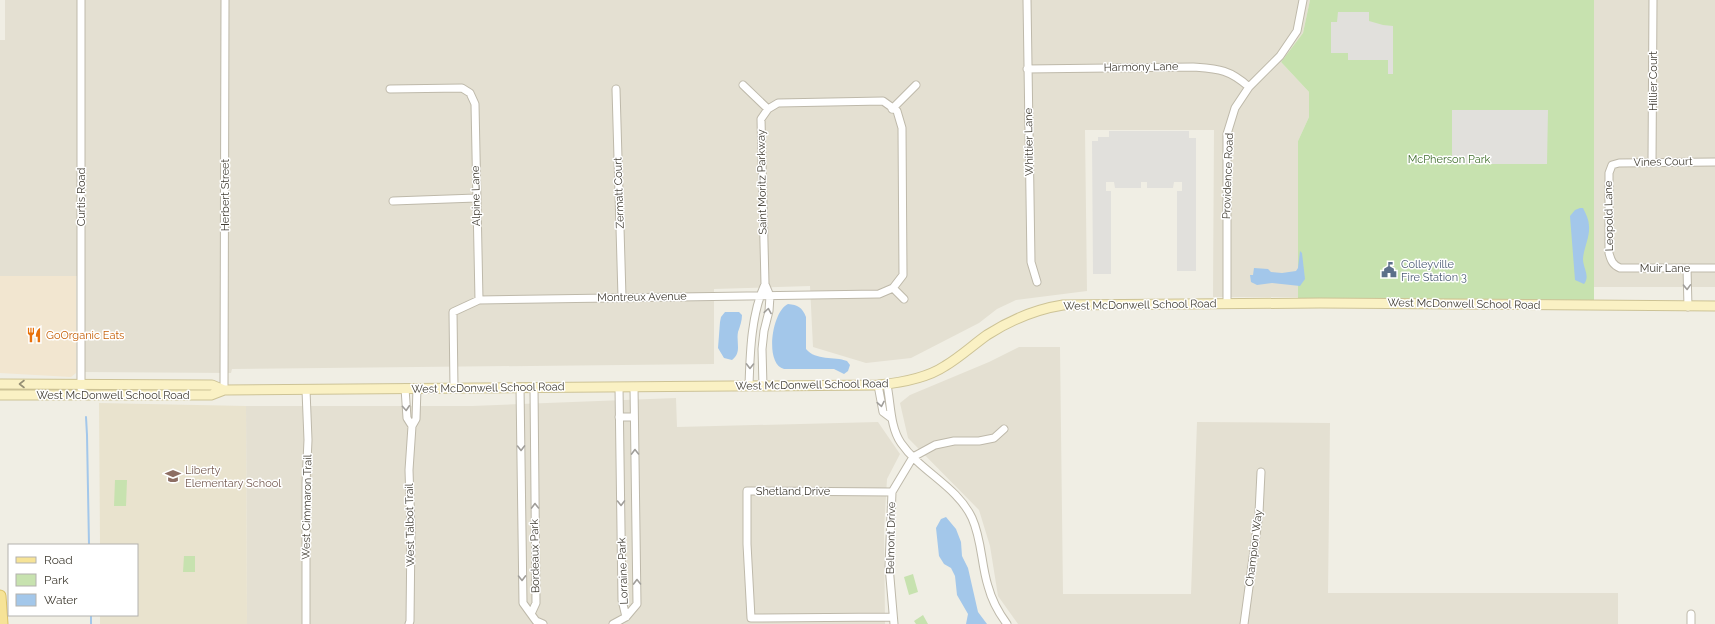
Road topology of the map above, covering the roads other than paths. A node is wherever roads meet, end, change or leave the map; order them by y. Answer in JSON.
{"nodes":[{"id":1,"x":81,"y":0,"type":"edge"},
{"id":2,"x":225,"y":0,"type":"edge"},
{"id":3,"x":1026,"y":0,"type":"edge"},
{"id":4,"x":1303,"y":0,"type":"edge"},
{"id":5,"x":1653,"y":0,"type":"edge"},
{"id":6,"x":1027,"y":69,"type":"junction"},
{"id":7,"x":743,"y":85,"type":"dead end"},
{"id":8,"x":916,"y":85,"type":"dead end"},
{"id":9,"x":1249,"y":87,"type":"junction"},
{"id":10,"x":390,"y":89,"type":"dead end"},
{"id":11,"x":616,"y":89,"type":"dead end"},
{"id":12,"x":768,"y":109,"type":"junction"},
{"id":13,"x":892,"y":109,"type":"junction"},
{"id":14,"x":1715,"y":162,"type":"edge"},
{"id":15,"x":1652,"y":163,"type":"junction"},
{"id":16,"x":1612,"y":165,"type":"joint"},
{"id":17,"x":476,"y":198,"type":"junction"},
{"id":18,"x":393,"y":201,"type":"dead end"},
{"id":19,"x":1615,"y":266,"type":"joint"},
{"id":20,"x":1687,"y":268,"type":"junction"},
{"id":21,"x":1715,"y":268,"type":"edge"},
{"id":22,"x":1037,"y":282,"type":"dead end"},
{"id":23,"x":765,"y":284,"type":"junction"},
{"id":24,"x":893,"y":288,"type":"junction"},
{"id":25,"x":760,"y":296,"type":"junction"},
{"id":26,"x":770,"y":296,"type":"junction"},
{"id":27,"x":622,"y":297,"type":"junction"},
{"id":28,"x":904,"y":298,"type":"dead end"},
{"id":29,"x":479,"y":300,"type":"junction"},
{"id":30,"x":1227,"y":303,"type":"junction"},
{"id":31,"x":1688,"y":306,"type":"junction"},
{"id":32,"x":1715,"y":306,"type":"edge"},
{"id":33,"x":0,"y":384,"type":"edge"},
{"id":34,"x":81,"y":384,"type":"junction"},
{"id":35,"x":887,"y":385,"type":"junction"},
{"id":36,"x":749,"y":386,"type":"junction"},
{"id":37,"x":763,"y":386,"type":"junction"},
{"id":38,"x":878,"y":386,"type":"junction"},
{"id":39,"x":520,"y":387,"type":"junction"},
{"id":40,"x":534,"y":387,"type":"junction"},
{"id":41,"x":618,"y":387,"type":"junction"},
{"id":42,"x":634,"y":387,"type":"junction"},
{"id":43,"x":405,"y":388,"type":"junction"},
{"id":44,"x":417,"y":388,"type":"junction"},
{"id":45,"x":454,"y":388,"type":"junction"},
{"id":46,"x":224,"y":390,"type":"junction"},
{"id":47,"x":306,"y":390,"type":"junction"},
{"id":48,"x":0,"y":395,"type":"edge"},
{"id":49,"x":81,"y":395,"type":"junction"},
{"id":50,"x":619,"y":417,"type":"junction"},
{"id":51,"x":634,"y":417,"type":"junction"},
{"id":52,"x":891,"y":418,"type":"junction"},
{"id":53,"x":521,"y":420,"type":"junction"},
{"id":54,"x":534,"y":420,"type":"junction"},
{"id":55,"x":412,"y":426,"type":"junction"},
{"id":56,"x":1004,"y":429,"type":"dead end"},
{"id":57,"x":913,"y":457,"type":"junction"},
{"id":58,"x":1261,"y":472,"type":"dead end"},
{"id":59,"x":892,"y":492,"type":"junction"},
{"id":60,"x":0,"y":596,"type":"edge"},
{"id":61,"x":530,"y":614,"type":"junction"},
{"id":62,"x":1691,"y":614,"type":"dead end"},
{"id":63,"x":626,"y":617,"type":"junction"},
{"id":64,"x":893,"y":620,"type":"edge"},
{"id":65,"x":2,"y":624,"type":"edge"},
{"id":66,"x":306,"y":624,"type":"edge"},
{"id":67,"x":409,"y":624,"type":"edge"},
{"id":68,"x":543,"y":624,"type":"edge"},
{"id":69,"x":613,"y":624,"type":"edge"},
{"id":70,"x":1007,"y":624,"type":"edge"},
{"id":71,"x":1244,"y":624,"type":"edge"},
{"id":72,"x":1691,"y":624,"type":"edge"}],
"edges":[{"from":1,"to":34,"type":"street","name":"Curtis Road"},
{"from":2,"to":46,"type":"street","name":"Herbert Street"},
{"from":3,"to":6,"type":"street","name":"Whittier Lane"},
{"from":4,"to":9,"type":"street","name":"Providence Road"},
{"from":5,"to":15,"type":"street","name":"Hillier Court"},
{"from":6,"to":9,"type":"street","name":"Harmony Lane"},
{"from":6,"to":22,"type":"street","name":"Whittier Lane"},
{"from":7,"to":12,"type":"street"},
{"from":8,"to":13,"type":"street"},
{"from":9,"to":30,"type":"street","name":"Providence Road"},
{"from":10,"to":17,"type":"street","name":"Alpine Lane"},
{"from":11,"to":27,"type":"street","name":"Zermatt Court"},
{"from":12,"to":13,"type":"street"},
{"from":12,"to":23,"type":"street","name":"Saint Moritz Parkway"},
{"from":13,"to":24,"type":"street"},
{"from":14,"to":15,"type":"street","name":"Vines Court"},
{"from":15,"to":16,"type":"street","name":"Vines Court"},
{"from":16,"to":19,"type":"street","name":"Leopold Lane"},
{"from":17,"to":18,"type":"street"},
{"from":17,"to":29,"type":"street","name":"Alpine Lane"},
{"from":19,"to":20,"type":"street","name":"Muir Lane"},
{"from":20,"to":21,"type":"street","name":"Muir Lane"},
{"from":20,"to":31,"type":"street","one_way":true},
{"from":23,"to":25,"type":"street","name":"Saint Moritz Parkway"},
{"from":23,"to":26,"type":"street","name":"Saint Moritz Parkway"},
{"from":24,"to":26,"type":"street","name":"Montreux Avenue"},
{"from":24,"to":28,"type":"street"},
{"from":25,"to":26,"type":"street","name":"Montreux Avenue"},
{"from":25,"to":27,"type":"street","name":"Montreux Avenue"},
{"from":25,"to":36,"type":"street","name":"Saint Moritz Parkway","one_way":true},
{"from":37,"to":26,"type":"street","name":"Saint Moritz Parkway","one_way":true},
{"from":27,"to":29,"type":"street","name":"Montreux Avenue"},
{"from":29,"to":45,"type":"street","name":"Montreux Avenue"},
{"from":30,"to":31,"type":"main road","name":"West McDonwell School Road"},
{"from":30,"to":35,"type":"main road","name":"West McDonwell School Road"},
{"from":31,"to":32,"type":"main road","name":"West McDonwell School Road"},
{"from":34,"to":33,"type":"main road","name":"West McDonwell School Road","one_way":true},
{"from":34,"to":46,"type":"main road","name":"West McDonwell School Road"},
{"from":34,"to":49,"type":"street","name":"Curtis Road"},
{"from":35,"to":38,"type":"main road","name":"West McDonwell School Road"},
{"from":35,"to":52,"type":"street"},
{"from":36,"to":37,"type":"main road","name":"West McDonwell School Road"},
{"from":36,"to":42,"type":"main road","name":"West McDonwell School Road"},
{"from":37,"to":38,"type":"main road","name":"West McDonwell School Road"},
{"from":38,"to":52,"type":"street","one_way":true},
{"from":39,"to":40,"type":"main road","name":"West McDonwell School Road"},
{"from":39,"to":45,"type":"main road","name":"West McDonwell School Road"},
{"from":39,"to":53,"type":"street","name":"Bordeaux Park"},
{"from":40,"to":41,"type":"main road","name":"West McDonwell School Road"},
{"from":40,"to":54,"type":"street","name":"Bordeaux Park"},
{"from":41,"to":42,"type":"main road","name":"West McDonwell School Road"},
{"from":41,"to":50,"type":"street","name":"Lorraine Park"},
{"from":42,"to":51,"type":"street","name":"Lorraine Park"},
{"from":43,"to":44,"type":"main road","name":"West McDonwell School Road"},
{"from":43,"to":47,"type":"main road","name":"West McDonwell School Road"},
{"from":43,"to":55,"type":"street","name":"West Talbot Trail","one_way":true},
{"from":44,"to":45,"type":"main road","name":"West McDonwell School Road"},
{"from":44,"to":55,"type":"street","name":"West Talbot Trail"},
{"from":46,"to":47,"type":"main road","name":"West McDonwell School Road"},
{"from":46,"to":49,"type":"main road","name":"West McDonwell School Road"},
{"from":47,"to":66,"type":"street","name":"West Cimmaron Trail"},
{"from":48,"to":49,"type":"main road","name":"West McDonwell School Road"},
{"from":50,"to":51,"type":"street"},
{"from":50,"to":63,"type":"street","name":"Lorraine Park","one_way":true},
{"from":63,"to":51,"type":"street","name":"Lorraine Park","one_way":true},
{"from":52,"to":57,"type":"street"},
{"from":53,"to":54,"type":"street"},
{"from":53,"to":61,"type":"street","name":"Bordeaux Park","one_way":true},
{"from":61,"to":54,"type":"street","name":"Bordeaux Park","one_way":true},
{"from":55,"to":67,"type":"street","name":"West Talbot Trail"},
{"from":56,"to":57,"type":"street"},
{"from":57,"to":59,"type":"street","name":"Belmont Drive"},
{"from":57,"to":70,"type":"street"},
{"from":58,"to":71,"type":"street","name":"Champion Way"},
{"from":59,"to":64,"type":"street","name":"Belmont Drive"},
{"from":59,"to":64,"type":"street","name":"Shetland Drive"},
{"from":60,"to":65,"type":"main road"},
{"from":61,"to":68,"type":"street"},
{"from":62,"to":72,"type":"street"},
{"from":63,"to":69,"type":"street"}]}
